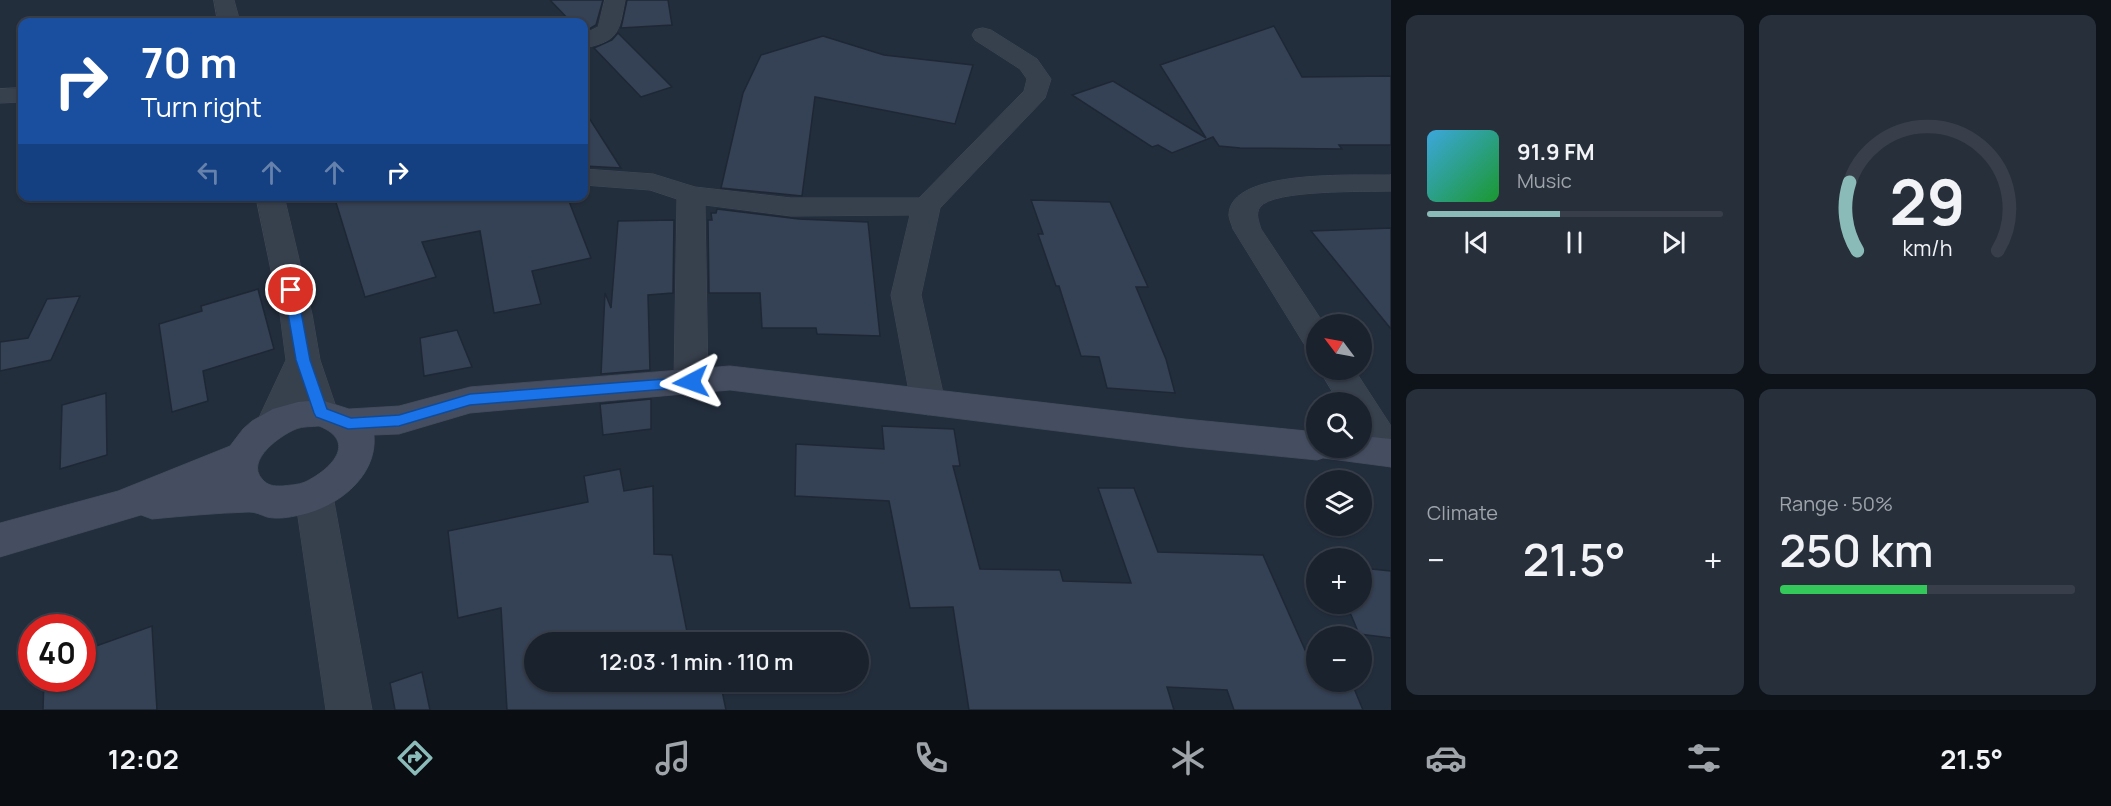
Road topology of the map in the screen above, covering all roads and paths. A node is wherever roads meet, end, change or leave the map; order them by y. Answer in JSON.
{"nodes":[{"id":1,"x":224,"y":0,"type":"edge"},
{"id":2,"x":615,"y":0,"type":"edge"},
{"id":3,"x":229,"y":18,"type":"edge"},
{"id":4,"x":984,"y":35,"type":"dead end"},
{"id":5,"x":588,"y":40,"type":"edge"},
{"id":6,"x":18,"y":94,"type":"edge"},
{"id":7,"x":0,"y":96,"type":"edge"},
{"id":8,"x":588,"y":177,"type":"edge"},
{"id":9,"x":1391,"y":183,"type":"edge"},
{"id":10,"x":691,"y":195,"type":"junction"},
{"id":11,"x":271,"y":201,"type":"edge"},
{"id":12,"x":926,"y":206,"type":"junction"},
{"id":13,"x":1306,"y":322,"type":"edge"},
{"id":14,"x":303,"y":360,"type":"junction"},
{"id":15,"x":691,"y":382,"type":"junction"},
{"id":16,"x":928,"y":402,"type":"junction"},
{"id":17,"x":274,"y":424,"type":"junction"},
{"id":18,"x":1372,"y":425,"type":"edge"},
{"id":19,"x":342,"y":429,"type":"junction"},
{"id":20,"x":1306,"y":445,"type":"edge"},
{"id":21,"x":1372,"y":451,"type":"edge"},
{"id":22,"x":1390,"y":453,"type":"edge"},
{"id":23,"x":242,"y":457,"type":"junction"},
{"id":24,"x":255,"y":496,"type":"junction"},
{"id":25,"x":314,"y":496,"type":"junction"},
{"id":26,"x":124,"y":505,"type":"junction"},
{"id":27,"x":0,"y":540,"type":"edge"},
{"id":28,"x":349,"y":710,"type":"edge"}],
"edges":[{"from":1,"to":3,"type":"street"},
{"from":2,"to":5,"type":"street"},
{"from":4,"to":12,"type":"street"},
{"from":6,"to":7,"type":"street"},
{"from":8,"to":10,"type":"street"},
{"from":9,"to":13,"type":"street"},
{"from":10,"to":12,"type":"street"},
{"from":10,"to":15,"type":"street"},
{"from":11,"to":14,"type":"street"},
{"from":12,"to":16,"type":"street"},
{"from":14,"to":17,"type":"street"},
{"from":14,"to":19,"type":"street"},
{"from":15,"to":16,"type":"street"},
{"from":15,"to":19,"type":"street"},
{"from":16,"to":20,"type":"street"},
{"from":17,"to":19,"type":"street"},
{"from":17,"to":23,"type":"street"},
{"from":18,"to":22,"type":"street"},
{"from":19,"to":25,"type":"street"},
{"from":21,"to":22,"type":"street"},
{"from":23,"to":24,"type":"street"},
{"from":23,"to":26,"type":"street"},
{"from":24,"to":25,"type":"street"},
{"from":24,"to":26,"type":"street"},
{"from":25,"to":28,"type":"street"},
{"from":26,"to":27,"type":"street"}]}
